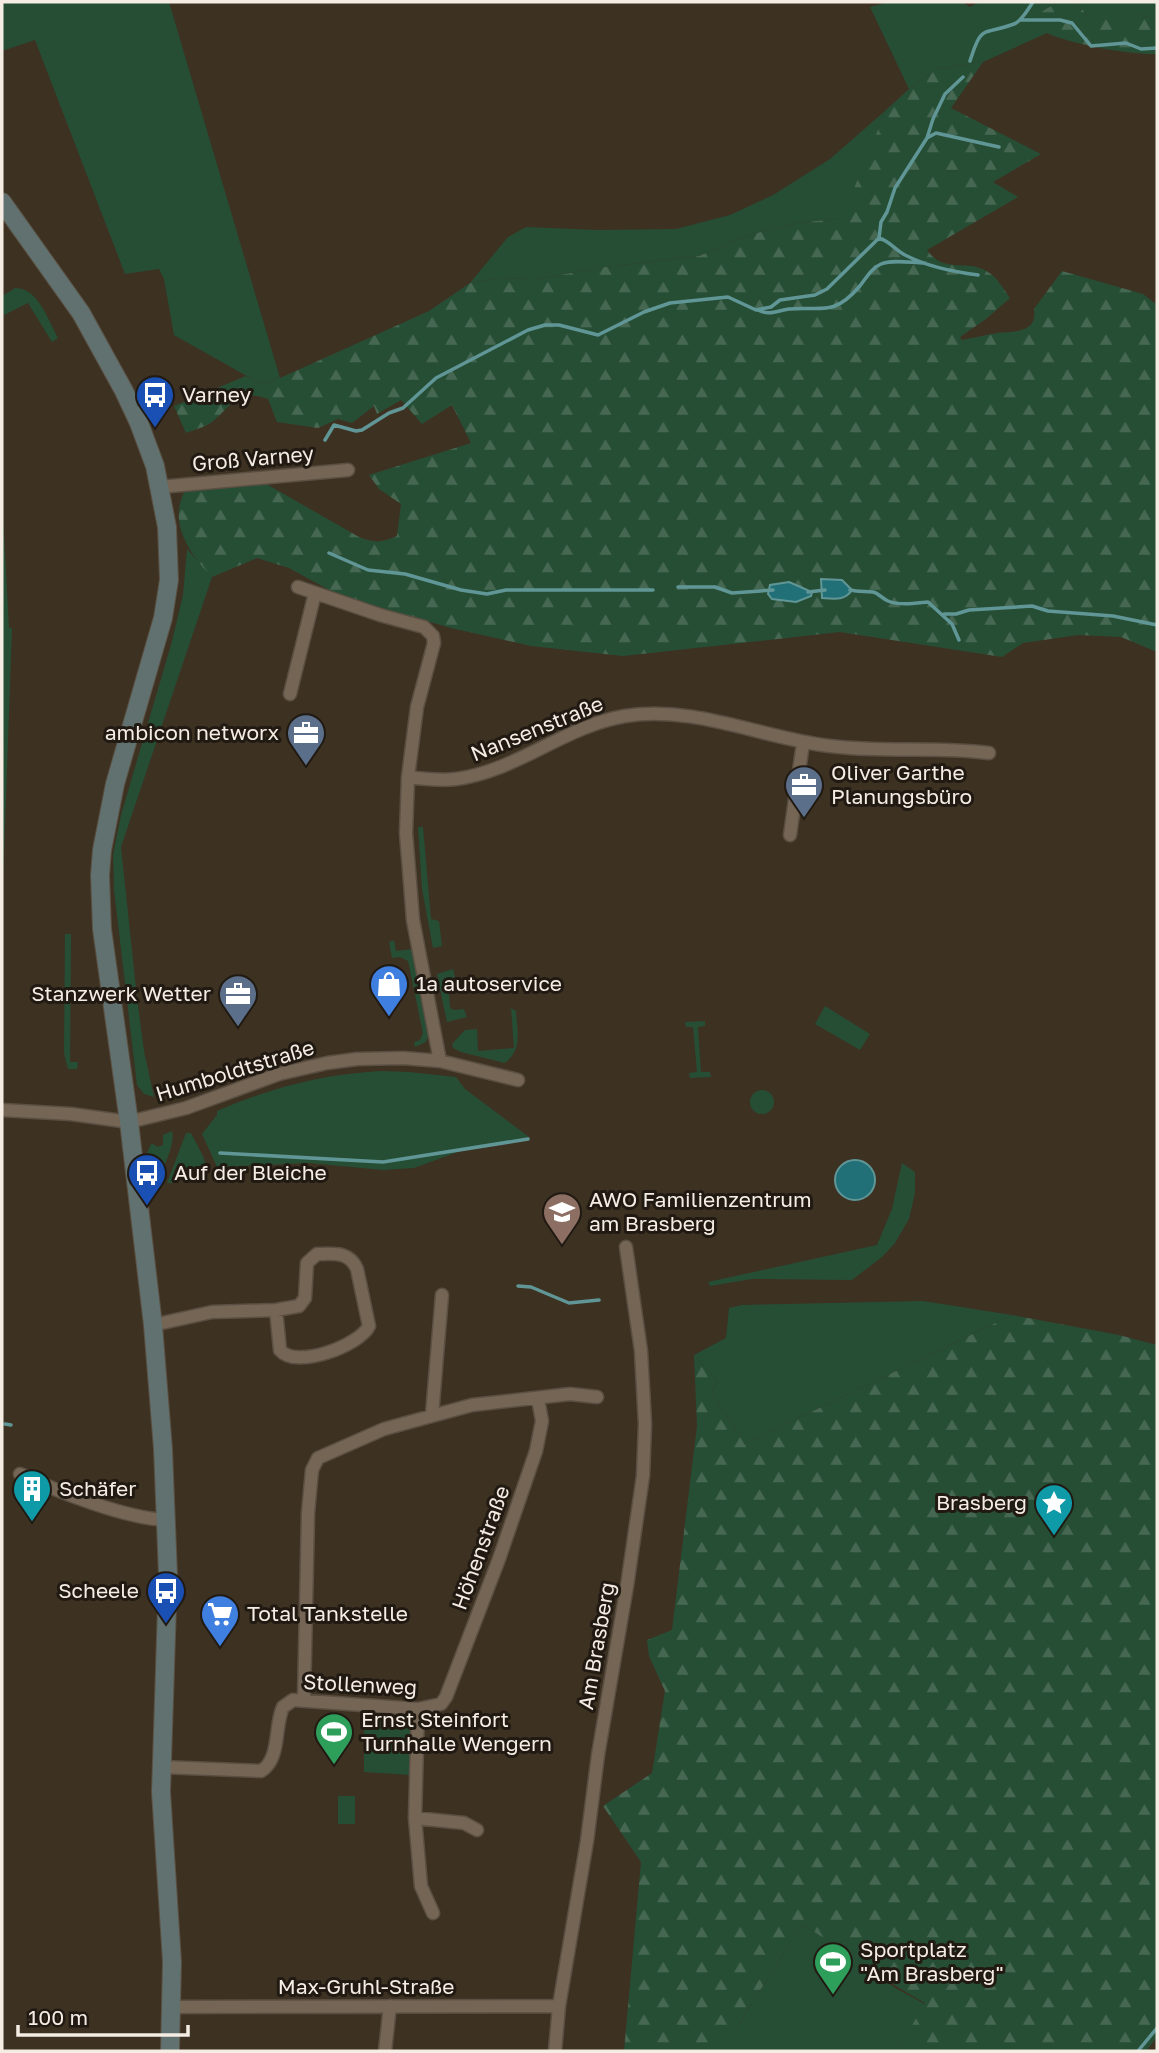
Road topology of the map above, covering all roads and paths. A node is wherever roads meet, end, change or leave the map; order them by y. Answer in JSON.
{"nodes":[{"id":1,"x":2,"y":202,"type":"edge"},
{"id":2,"x":348,"y":470,"type":"dead end"},
{"id":3,"x":160,"y":487,"type":"junction"},
{"id":4,"x":298,"y":587,"type":"dead end"},
{"id":5,"x":315,"y":593,"type":"junction"},
{"id":6,"x":290,"y":694,"type":"dead end"},
{"id":7,"x":803,"y":743,"type":"junction"},
{"id":8,"x":989,"y":753,"type":"dead end"},
{"id":9,"x":408,"y":777,"type":"junction"},
{"id":10,"x":790,"y":835,"type":"dead end"},
{"id":11,"x":440,"y":1061,"type":"junction"},
{"id":12,"x":518,"y":1080,"type":"dead end"},
{"id":13,"x":2,"y":1110,"type":"edge"},
{"id":14,"x":129,"y":1122,"type":"junction"},
{"id":15,"x":626,"y":1247,"type":"dead end"},
{"id":16,"x":442,"y":1295,"type":"dead end"},
{"id":17,"x":276,"y":1310,"type":"junction"},
{"id":18,"x":153,"y":1325,"type":"junction"},
{"id":19,"x":597,"y":1397,"type":"dead end"},
{"id":20,"x":538,"y":1399,"type":"junction"},
{"id":21,"x":432,"y":1415,"type":"junction"},
{"id":22,"x":20,"y":1474,"type":"dead end"},
{"id":23,"x":166,"y":1520,"type":"junction"},
{"id":24,"x":304,"y":1700,"type":"junction"},
{"id":25,"x":439,"y":1705,"type":"joint"},
{"id":26,"x":418,"y":1709,"type":"junction"},
{"id":27,"x":161,"y":1767,"type":"junction"},
{"id":28,"x":415,"y":1818,"type":"junction"},
{"id":29,"x":477,"y":1830,"type":"dead end"},
{"id":30,"x":433,"y":1913,"type":"dead end"},
{"id":31,"x":390,"y":2006,"type":"junction"},
{"id":32,"x":559,"y":2006,"type":"junction"},
{"id":33,"x":172,"y":2007,"type":"junction"},
{"id":34,"x":170,"y":2051,"type":"edge"},
{"id":35,"x":386,"y":2051,"type":"edge"},
{"id":36,"x":555,"y":2051,"type":"edge"}],
"edges":[{"from":1,"to":3,"type":"main road"},
{"from":2,"to":3,"type":"street","name":"Groß Varney"},
{"from":3,"to":14,"type":"main road"},
{"from":4,"to":5,"type":"street"},
{"from":5,"to":6,"type":"street"},
{"from":5,"to":9,"type":"street"},
{"from":7,"to":8,"type":"street","name":"Nansenstraße"},
{"from":7,"to":9,"type":"street","name":"Nansenstraße"},
{"from":7,"to":10,"type":"street"},
{"from":9,"to":11,"type":"street"},
{"from":11,"to":12,"type":"street","name":"Humboldtstraße"},
{"from":11,"to":14,"type":"street","name":"Humboldtstraße"},
{"from":13,"to":14,"type":"street"},
{"from":14,"to":18,"type":"main road"},
{"from":15,"to":32,"type":"street","name":"Am Brasberg"},
{"from":16,"to":21,"type":"street"},
{"from":17,"to":17,"type":"street"},
{"from":17,"to":18,"type":"street"},
{"from":18,"to":23,"type":"main road"},
{"from":19,"to":20,"type":"street"},
{"from":20,"to":21,"type":"street"},
{"from":20,"to":25,"type":"street","name":"Höhenstraße"},
{"from":21,"to":24,"type":"street"},
{"from":22,"to":23,"type":"street"},
{"from":23,"to":27,"type":"main road"},
{"from":24,"to":26,"type":"street","name":"Stollenweg"},
{"from":24,"to":27,"type":"street","name":"Stollenweg"},
{"from":25,"to":26,"type":"street","name":"Stollenweg"},
{"from":26,"to":28,"type":"street"},
{"from":27,"to":33,"type":"main road"},
{"from":28,"to":29,"type":"street"},
{"from":28,"to":30,"type":"street"},
{"from":31,"to":32,"type":"street","name":"Max-Gruhl-Straße"},
{"from":31,"to":33,"type":"street","name":"Max-Gruhl-Straße"},
{"from":31,"to":35,"type":"street"},
{"from":32,"to":36,"type":"street","name":"Am Brasberg"},
{"from":33,"to":34,"type":"main road"}]}
